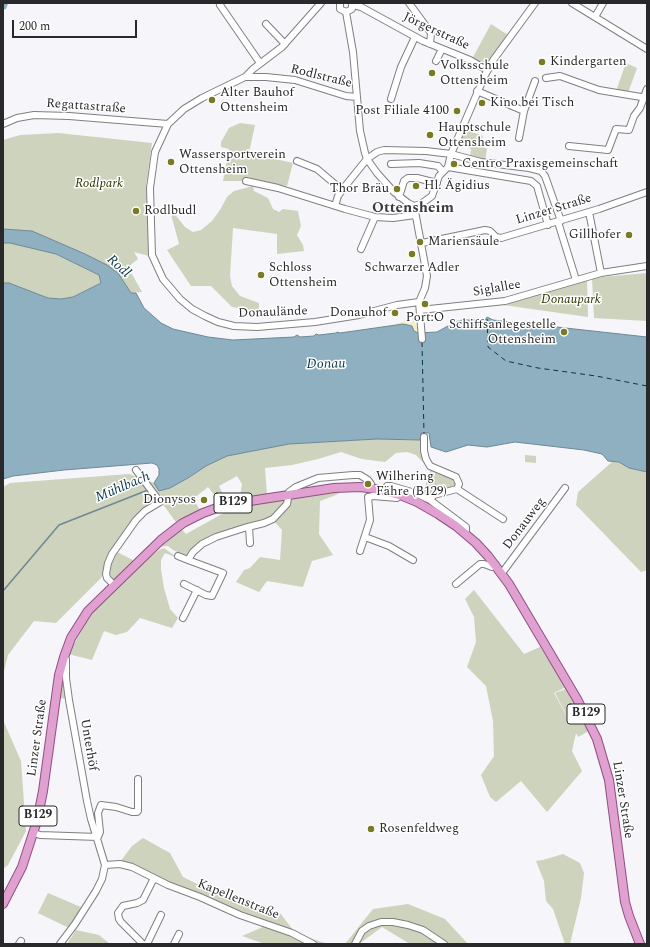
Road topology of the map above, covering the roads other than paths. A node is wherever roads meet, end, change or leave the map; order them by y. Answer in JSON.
{"nodes":[{"id":1,"x":320,"y":3,"type":"edge"},
{"id":2,"x":340,"y":3,"type":"edge"},
{"id":3,"x":409,"y":3,"type":"edge"},
{"id":4,"x":535,"y":3,"type":"edge"},
{"id":5,"x":572,"y":3,"type":"edge"},
{"id":6,"x":603,"y":3,"type":"edge"},
{"id":7,"x":353,"y":4,"type":"edge"},
{"id":8,"x":220,"y":5,"type":"dead end"},
{"id":9,"x":346,"y":12,"type":"junction"},
{"id":10,"x":595,"y":17,"type":"junction"},
{"id":11,"x":266,"y":24,"type":"dead end"},
{"id":12,"x":416,"y":38,"type":"junction"},
{"id":13,"x":285,"y":44,"type":"junction"},
{"id":14,"x":430,"y":44,"type":"junction"},
{"id":15,"x":442,"y":49,"type":"junction"},
{"id":16,"x":647,"y":49,"type":"edge"},
{"id":17,"x":436,"y":61,"type":"dead end"},
{"id":18,"x":260,"y":64,"type":"junction"},
{"id":19,"x":487,"y":70,"type":"junction"},
{"id":20,"x":245,"y":77,"type":"junction"},
{"id":21,"x":546,"y":78,"type":"dead end"},
{"id":22,"x":535,"y":81,"type":"dead end"},
{"id":23,"x":647,"y":88,"type":"edge"},
{"id":24,"x":477,"y":91,"type":"junction"},
{"id":25,"x":357,"y":97,"type":"junction"},
{"id":26,"x":392,"y":98,"type":"dead end"},
{"id":27,"x":645,"y":98,"type":"edge"},
{"id":28,"x":524,"y":110,"type":"junction"},
{"id":29,"x":3,"y":124,"type":"edge"},
{"id":30,"x":168,"y":124,"type":"junction"},
{"id":31,"x":519,"y":138,"type":"dead end"},
{"id":32,"x":569,"y":146,"type":"dead end"},
{"id":33,"x":451,"y":154,"type":"junction"},
{"id":34,"x":368,"y":159,"type":"junction"},
{"id":35,"x":297,"y":162,"type":"dead end"},
{"id":36,"x":391,"y":164,"type":"dead end"},
{"id":37,"x":446,"y":169,"type":"junction"},
{"id":38,"x":246,"y":181,"type":"dead end"},
{"id":39,"x":437,"y":183,"type":"junction"},
{"id":40,"x":150,"y":188,"type":"joint"},
{"id":41,"x":342,"y":190,"type":"junction"},
{"id":42,"x":647,"y":192,"type":"edge"},
{"id":43,"x":399,"y":197,"type":"junction"},
{"id":44,"x":335,"y":206,"type":"junction"},
{"id":45,"x":414,"y":206,"type":"junction"},
{"id":46,"x":589,"y":212,"type":"junction"},
{"id":47,"x":415,"y":215,"type":"junction"},
{"id":48,"x":375,"y":217,"type":"junction"},
{"id":49,"x":560,"y":221,"type":"junction"},
{"id":50,"x":548,"y":225,"type":"junction"},
{"id":51,"x":422,"y":244,"type":"junction"},
{"id":52,"x":360,"y":249,"type":"dead end"},
{"id":53,"x":647,"y":266,"type":"edge"},
{"id":54,"x":601,"y":273,"type":"junction"},
{"id":55,"x":576,"y":280,"type":"junction"},
{"id":56,"x":419,"y":302,"type":"junction"},
{"id":57,"x":420,"y":310,"type":"junction"},
{"id":58,"x":422,"y":339,"type":"dead end"},
{"id":59,"x":424,"y":437,"type":"dead end"},
{"id":60,"x":136,"y":470,"type":"dead end"},
{"id":61,"x":371,"y":488,"type":"junction"},
{"id":62,"x":565,"y":488,"type":"dead end"},
{"id":63,"x":457,"y":489,"type":"junction"},
{"id":64,"x":384,"y":490,"type":"junction"},
{"id":65,"x":287,"y":495,"type":"junction"},
{"id":66,"x":400,"y":495,"type":"junction"},
{"id":67,"x":430,"y":500,"type":"junction"},
{"id":68,"x":503,"y":519,"type":"dead end"},
{"id":69,"x":249,"y":527,"type":"junction"},
{"id":70,"x":464,"y":532,"type":"junction"},
{"id":71,"x":365,"y":537,"type":"junction"},
{"id":72,"x":250,"y":543,"type":"dead end"},
{"id":73,"x":360,"y":551,"type":"dead end"},
{"id":74,"x":178,"y":556,"type":"dead end"},
{"id":75,"x":188,"y":560,"type":"junction"},
{"id":76,"x":413,"y":560,"type":"dead end"},
{"id":77,"x":496,"y":566,"type":"junction"},
{"id":78,"x":502,"y":573,"type":"junction"},
{"id":79,"x":184,"y":584,"type":"dead end"},
{"id":80,"x":456,"y":584,"type":"dead end"},
{"id":81,"x":114,"y":585,"type":"junction"},
{"id":82,"x":197,"y":590,"type":"junction"},
{"id":83,"x":183,"y":618,"type":"dead end"},
{"id":84,"x":64,"y":657,"type":"junction"},
{"id":85,"x":138,"y":779,"type":"dead end"},
{"id":86,"x":34,"y":833,"type":"junction"},
{"id":87,"x":96,"y":837,"type":"junction"},
{"id":88,"x":105,"y":865,"type":"junction"},
{"id":89,"x":154,"y":878,"type":"junction"},
{"id":90,"x":3,"y":904,"type":"edge"},
{"id":91,"x":161,"y":915,"type":"dead end"},
{"id":92,"x":179,"y":934,"type":"dead end"},
{"id":93,"x":60,"y":944,"type":"edge"},
{"id":94,"x":143,"y":944,"type":"edge"},
{"id":95,"x":147,"y":944,"type":"edge"},
{"id":96,"x":174,"y":944,"type":"edge"},
{"id":97,"x":313,"y":944,"type":"edge"},
{"id":98,"x":355,"y":944,"type":"edge"},
{"id":99,"x":444,"y":944,"type":"edge"},
{"id":100,"x":640,"y":944,"type":"edge"}],
"edges":[{"from":1,"to":13,"type":"street"},
{"from":2,"to":9,"type":"street"},
{"from":3,"to":14,"type":"street"},
{"from":4,"to":19,"type":"street"},
{"from":5,"to":10,"type":"street"},
{"from":6,"to":10,"type":"street"},
{"from":7,"to":9,"type":"street"},
{"from":7,"to":12,"type":"street","name":"Jörgerstraße"},
{"from":8,"to":18,"type":"street"},
{"from":9,"to":25,"type":"street"},
{"from":10,"to":16,"type":"street"},
{"from":11,"to":13,"type":"street"},
{"from":12,"to":14,"type":"street","name":"Jörgerstraße"},
{"from":12,"to":26,"type":"street"},
{"from":13,"to":18,"type":"street"},
{"from":14,"to":15,"type":"street","name":"Jörgerstraße"},
{"from":15,"to":17,"type":"street"},
{"from":15,"to":19,"type":"street","name":"Jörgerstraße"},
{"from":18,"to":20,"type":"street"},
{"from":19,"to":24,"type":"street"},
{"from":20,"to":25,"type":"street","name":"Rodlstraße"},
{"from":20,"to":30,"type":"street","name":"Rodlstraße"},
{"from":21,"to":27,"type":"street"},
{"from":22,"to":28,"type":"street"},
{"from":23,"to":27,"type":"street"},
{"from":24,"to":28,"type":"street"},
{"from":24,"to":33,"type":"street"},
{"from":25,"to":34,"type":"street"},
{"from":27,"to":32,"type":"street"},
{"from":28,"to":31,"type":"street"},
{"from":29,"to":30,"type":"street","name":"Regattastraße"},
{"from":30,"to":40,"type":"street","name":"Rodlstraße"},
{"from":33,"to":34,"type":"street"},
{"from":33,"to":37,"type":"street"},
{"from":33,"to":49,"type":"street"},
{"from":34,"to":41,"type":"street"},
{"from":34,"to":43,"type":"street"},
{"from":35,"to":41,"type":"street"},
{"from":36,"to":37,"type":"street"},
{"from":37,"to":39,"type":"street"},
{"from":37,"to":50,"type":"street"},
{"from":38,"to":44,"type":"street"},
{"from":39,"to":43,"type":"street"},
{"from":39,"to":45,"type":"street"},
{"from":40,"to":56,"type":"street","name":"Donaulände"},
{"from":41,"to":44,"type":"street"},
{"from":42,"to":46,"type":"street","name":"Linzer Straße"},
{"from":43,"to":45,"type":"street"},
{"from":44,"to":48,"type":"street"},
{"from":45,"to":47,"type":"street"},
{"from":46,"to":49,"type":"street","name":"Linzer Straße"},
{"from":46,"to":54,"type":"street"},
{"from":47,"to":48,"type":"street"},
{"from":47,"to":51,"type":"street"},
{"from":48,"to":52,"type":"street"},
{"from":49,"to":50,"type":"street","name":"Linzer Straße"},
{"from":49,"to":55,"type":"street"},
{"from":50,"to":51,"type":"street","name":"Linzer Straße"},
{"from":51,"to":56,"type":"street"},
{"from":53,"to":54,"type":"street","name":"Siglallee"},
{"from":54,"to":55,"type":"street","name":"Siglallee"},
{"from":55,"to":57,"type":"street","name":"Siglallee"},
{"from":56,"to":57,"type":"street"},
{"from":57,"to":58,"type":"street"},
{"from":59,"to":63,"type":"street"},
{"from":60,"to":81,"type":"street"},
{"from":61,"to":64,"type":"main road","name":"Linzer Straße","number":"B129"},
{"from":61,"to":65,"type":"main road","name":"Linzer Straße","number":"B129"},
{"from":61,"to":65,"type":"street","name":"Linzer Straße"},
{"from":62,"to":78,"type":"street","name":"Donauweg"},
{"from":63,"to":67,"type":"street"},
{"from":63,"to":68,"type":"street"},
{"from":64,"to":66,"type":"main road","name":"Linzer Straße","number":"B129"},
{"from":64,"to":67,"type":"street"},
{"from":65,"to":69,"type":"street"},
{"from":65,"to":81,"type":"main road","name":"Linzer Straße","number":"B129"},
{"from":66,"to":70,"type":"main road","name":"Linzer Straße","number":"B129"},
{"from":66,"to":71,"type":"street","name":"Linzer Straße"},
{"from":67,"to":70,"type":"street"},
{"from":69,"to":72,"type":"street"},
{"from":69,"to":75,"type":"street"},
{"from":70,"to":77,"type":"main road","name":"Linzer Straße","number":"B129"},
{"from":71,"to":73,"type":"street","name":"Linzer Straße"},
{"from":71,"to":76,"type":"street"},
{"from":74,"to":75,"type":"street"},
{"from":75,"to":82,"type":"street"},
{"from":77,"to":78,"type":"main road","name":"Linzer Straße","number":"B129"},
{"from":77,"to":80,"type":"street"},
{"from":78,"to":100,"type":"main road","name":"Linzer Straße","number":"B129"},
{"from":79,"to":82,"type":"street"},
{"from":81,"to":84,"type":"main road","name":"Linzer Straße","number":"B129"},
{"from":82,"to":83,"type":"street"},
{"from":84,"to":86,"type":"main road","name":"Linzer Straße","number":"B129"},
{"from":84,"to":87,"type":"street","name":"Unterhöf"},
{"from":85,"to":87,"type":"street","name":"Unterhöf"},
{"from":86,"to":87,"type":"street"},
{"from":86,"to":90,"type":"main road","name":"Linzer Straße","number":"B129"},
{"from":87,"to":88,"type":"street","name":"Unterhöf"},
{"from":88,"to":89,"type":"street","name":"Kapellenstraße"},
{"from":88,"to":93,"type":"street"},
{"from":89,"to":94,"type":"street"},
{"from":89,"to":97,"type":"street","name":"Kapellenstraße"},
{"from":91,"to":95,"type":"street"},
{"from":92,"to":96,"type":"street"},
{"from":98,"to":99,"type":"street"}]}
